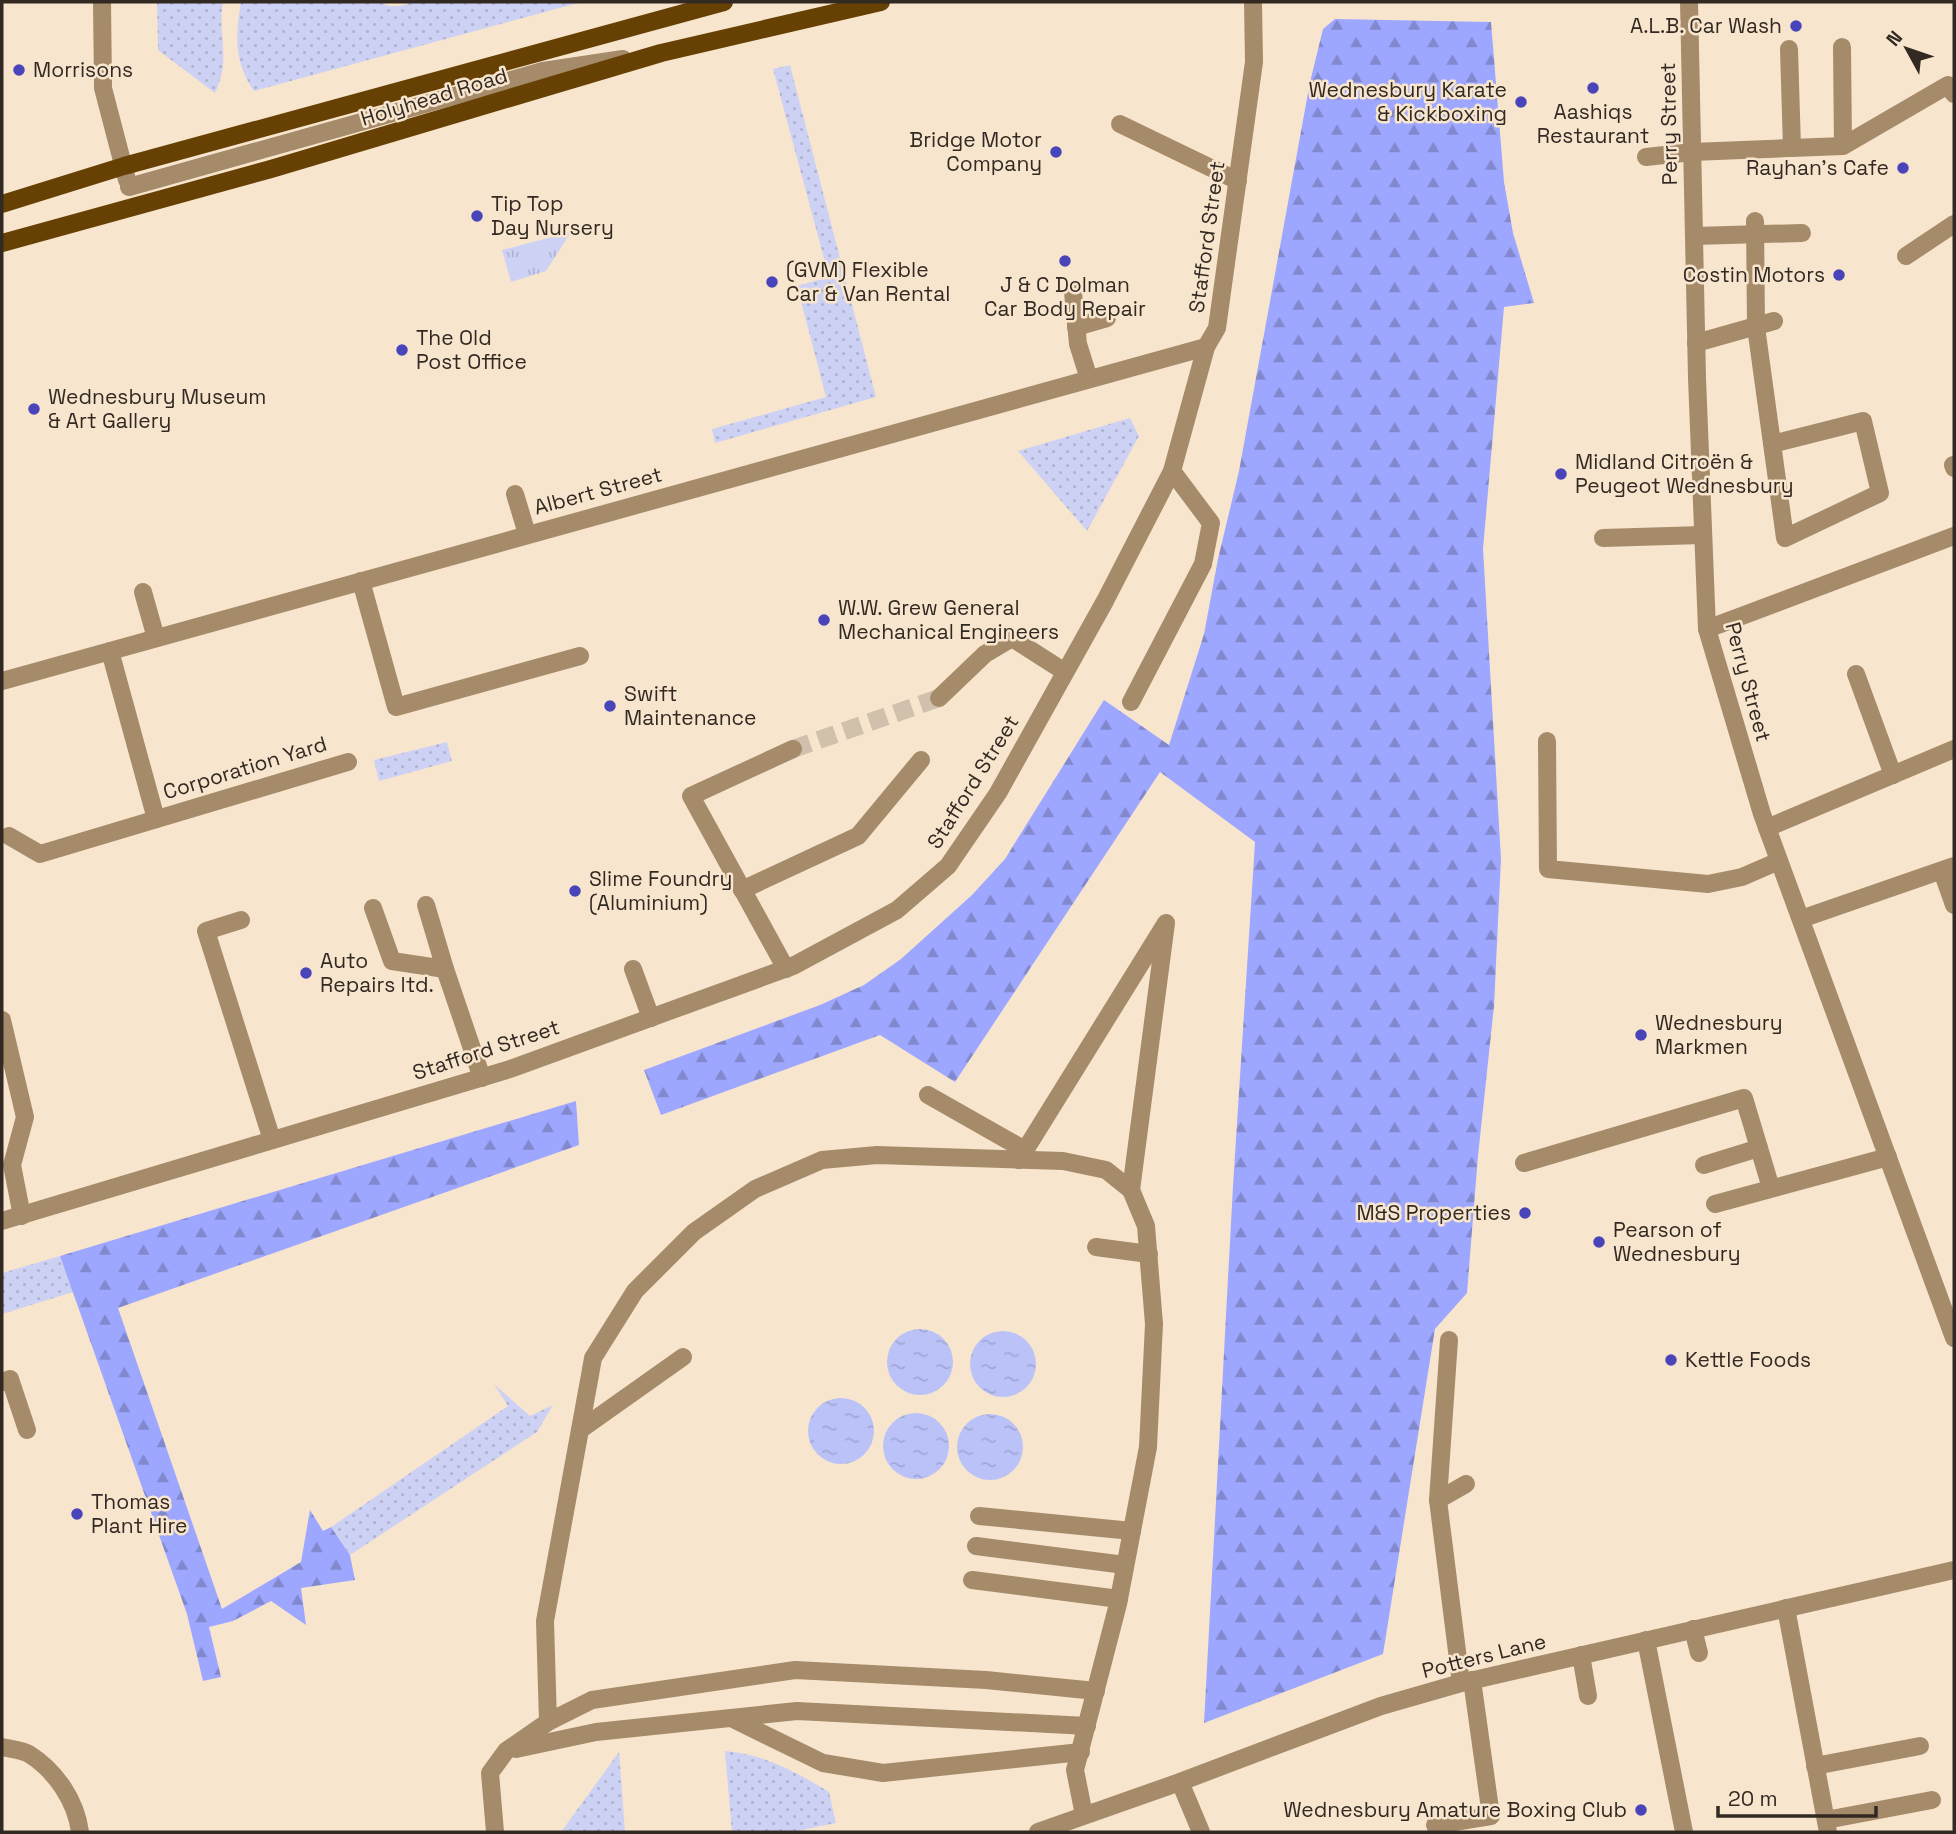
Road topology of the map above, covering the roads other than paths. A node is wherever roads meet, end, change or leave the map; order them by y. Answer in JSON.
{"nodes":[{"id":1,"x":102,"y":2,"type":"edge"},
{"id":2,"x":724,"y":2,"type":"edge"},
{"id":3,"x":881,"y":2,"type":"edge"},
{"id":4,"x":1253,"y":2,"type":"edge"},
{"id":5,"x":1689,"y":2,"type":"edge"},
{"id":6,"x":1842,"y":47,"type":"dead end"},
{"id":7,"x":1789,"y":50,"type":"dead end"},
{"id":8,"x":662,"y":53,"type":"junction"},
{"id":9,"x":1951,"y":90,"type":"edge"},
{"id":10,"x":1120,"y":124,"type":"dead end"},
{"id":11,"x":1843,"y":146,"type":"junction"},
{"id":12,"x":1791,"y":148,"type":"junction"},
{"id":13,"x":1692,"y":152,"type":"junction"},
{"id":14,"x":1646,"y":157,"type":"dead end"},
{"id":15,"x":124,"y":166,"type":"junction"},
{"id":16,"x":1238,"y":181,"type":"junction"},
{"id":17,"x":129,"y":187,"type":"junction"},
{"id":18,"x":2,"y":204,"type":"edge"},
{"id":19,"x":134,"y":207,"type":"junction"},
{"id":20,"x":1954,"y":224,"type":"edge"},
{"id":21,"x":1755,"y":228,"type":"junction"},
{"id":22,"x":1802,"y":233,"type":"dead end"},
{"id":23,"x":1694,"y":236,"type":"junction"},
{"id":24,"x":2,"y":243,"type":"edge"},
{"id":25,"x":1906,"y":256,"type":"dead end"},
{"id":26,"x":1073,"y":292,"type":"dead end"},
{"id":27,"x":1107,"y":318,"type":"dead end"},
{"id":28,"x":1774,"y":321,"type":"dead end"},
{"id":29,"x":1076,"y":327,"type":"junction"},
{"id":30,"x":1756,"y":327,"type":"junction"},
{"id":31,"x":1696,"y":343,"type":"junction"},
{"id":32,"x":1206,"y":347,"type":"junction"},
{"id":33,"x":1089,"y":379,"type":"junction"},
{"id":34,"x":1772,"y":444,"type":"junction"},
{"id":35,"x":1171,"y":471,"type":"junction"},
{"id":36,"x":515,"y":494,"type":"dead end"},
{"id":37,"x":527,"y":534,"type":"junction"},
{"id":38,"x":1702,"y":535,"type":"junction"},
{"id":39,"x":1954,"y":536,"type":"edge"},
{"id":40,"x":1603,"y":538,"type":"dead end"},
{"id":41,"x":361,"y":581,"type":"junction"},
{"id":42,"x":144,"y":592,"type":"dead end"},
{"id":43,"x":1707,"y":629,"type":"junction"},
{"id":44,"x":156,"y":638,"type":"junction"},
{"id":45,"x":110,"y":651,"type":"junction"},
{"id":46,"x":580,"y":656,"type":"dead end"},
{"id":47,"x":1065,"y":672,"type":"junction"},
{"id":48,"x":1856,"y":674,"type":"dead end"},
{"id":49,"x":2,"y":681,"type":"edge"},
{"id":50,"x":939,"y":698,"type":"tunnel mouth"},
{"id":51,"x":1131,"y":702,"type":"dead end"},
{"id":52,"x":1547,"y":741,"type":"dead end"},
{"id":53,"x":793,"y":749,"type":"tunnel mouth"},
{"id":54,"x":1954,"y":749,"type":"edge"},
{"id":55,"x":921,"y":760,"type":"dead end"},
{"id":56,"x":348,"y":762,"type":"dead end"},
{"id":57,"x":1893,"y":775,"type":"junction"},
{"id":58,"x":156,"y":819,"type":"junction"},
{"id":59,"x":1767,"y":828,"type":"junction"},
{"id":60,"x":9,"y":836,"type":"dead end"},
{"id":61,"x":1779,"y":861,"type":"junction"},
{"id":62,"x":1948,"y":868,"type":"edge"},
{"id":63,"x":742,"y":890,"type":"junction"},
{"id":64,"x":426,"y":905,"type":"dead end"},
{"id":65,"x":1954,"y":905,"type":"edge"},
{"id":66,"x":373,"y":908,"type":"dead end"},
{"id":67,"x":1801,"y":919,"type":"junction"},
{"id":68,"x":241,"y":920,"type":"dead end"},
{"id":69,"x":445,"y":969,"type":"junction"},
{"id":70,"x":633,"y":969,"type":"dead end"},
{"id":71,"x":786,"y":969,"type":"junction"},
{"id":72,"x":651,"y":1018,"type":"junction"},
{"id":73,"x":2,"y":1020,"type":"edge"},
{"id":74,"x":482,"y":1077,"type":"junction"},
{"id":75,"x":928,"y":1095,"type":"dead end"},
{"id":76,"x":272,"y":1140,"type":"junction"},
{"id":77,"x":1759,"y":1148,"type":"junction"},
{"id":78,"x":1022,"y":1155,"type":"junction"},
{"id":79,"x":1888,"y":1157,"type":"junction"},
{"id":80,"x":1524,"y":1163,"type":"dead end"},
{"id":81,"x":1704,"y":1165,"type":"dead end"},
{"id":82,"x":1771,"y":1188,"type":"junction"},
{"id":83,"x":1131,"y":1190,"type":"junction"},
{"id":84,"x":1714,"y":1204,"type":"dead end"},
{"id":85,"x":22,"y":1216,"type":"junction"},
{"id":86,"x":2,"y":1221,"type":"edge"},
{"id":87,"x":1096,"y":1247,"type":"dead end"},
{"id":88,"x":1149,"y":1254,"type":"junction"},
{"id":89,"x":1951,"y":1318,"type":"edge"},
{"id":90,"x":1954,"y":1338,"type":"edge"},
{"id":91,"x":1449,"y":1340,"type":"dead end"},
{"id":92,"x":683,"y":1357,"type":"dead end"},
{"id":93,"x":2,"y":1382,"type":"edge"},
{"id":94,"x":27,"y":1430,"type":"dead end"},
{"id":95,"x":580,"y":1430,"type":"junction"},
{"id":96,"x":1466,"y":1484,"type":"dead end"},
{"id":97,"x":1438,"y":1500,"type":"junction"},
{"id":98,"x":979,"y":1516,"type":"dead end"},
{"id":99,"x":1132,"y":1531,"type":"junction"},
{"id":100,"x":976,"y":1546,"type":"dead end"},
{"id":101,"x":1125,"y":1564,"type":"junction"},
{"id":102,"x":1953,"y":1575,"type":"edge"},
{"id":103,"x":972,"y":1580,"type":"dead end"},
{"id":104,"x":1119,"y":1598,"type":"junction"},
{"id":105,"x":1786,"y":1608,"type":"junction"},
{"id":106,"x":1693,"y":1629,"type":"junction"},
{"id":107,"x":1646,"y":1640,"type":"junction"},
{"id":108,"x":1699,"y":1653,"type":"dead end"},
{"id":109,"x":1581,"y":1655,"type":"junction"},
{"id":110,"x":1466,"y":1681,"type":"junction"},
{"id":111,"x":1096,"y":1691,"type":"junction"},
{"id":112,"x":1588,"y":1696,"type":"dead end"},
{"id":113,"x":731,"y":1718,"type":"junction"},
{"id":114,"x":548,"y":1722,"type":"junction"},
{"id":115,"x":1087,"y":1726,"type":"junction"},
{"id":116,"x":1920,"y":1746,"type":"dead end"},
{"id":117,"x":2,"y":1747,"type":"edge"},
{"id":118,"x":506,"y":1751,"type":"junction"},
{"id":119,"x":1081,"y":1752,"type":"junction"},
{"id":120,"x":1815,"y":1766,"type":"junction"},
{"id":121,"x":1181,"y":1782,"type":"junction"},
{"id":122,"x":1932,"y":1800,"type":"dead end"},
{"id":123,"x":1084,"y":1815,"type":"junction"},
{"id":124,"x":1435,"y":1825,"type":"dead end"},
{"id":125,"x":1827,"y":1826,"type":"edge"},
{"id":126,"x":80,"y":1832,"type":"edge"},
{"id":127,"x":495,"y":1832,"type":"edge"},
{"id":128,"x":1038,"y":1832,"type":"edge"},
{"id":129,"x":1201,"y":1832,"type":"edge"},
{"id":130,"x":1684,"y":1832,"type":"edge"}],
"edges":[{"from":1,"to":15,"type":"street"},
{"from":2,"to":15,"type":"main road","name":"Holyhead Road"},
{"from":3,"to":8,"type":"main road","name":"Holyhead Road"},
{"from":4,"to":16,"type":"street","name":"Stafford Street"},
{"from":5,"to":13,"type":"street","name":"Perry Street"},
{"from":6,"to":11,"type":"street"},
{"from":7,"to":12,"type":"street"},
{"from":8,"to":17,"type":"street"},
{"from":8,"to":19,"type":"main road","name":"Holyhead Road"},
{"from":9,"to":11,"type":"street"},
{"from":10,"to":16,"type":"street"},
{"from":11,"to":12,"type":"street"},
{"from":12,"to":13,"type":"street"},
{"from":13,"to":14,"type":"street"},
{"from":13,"to":23,"type":"street","name":"Perry Street"},
{"from":15,"to":17,"type":"street"},
{"from":15,"to":18,"type":"main road","name":"Holyhead Road"},
{"from":16,"to":32,"type":"street","name":"Stafford Street"},
{"from":17,"to":19,"type":"street"},
{"from":19,"to":24,"type":"main road","name":"Holyhead Road"},
{"from":20,"to":25,"type":"street"},
{"from":21,"to":22,"type":"street"},
{"from":21,"to":23,"type":"street"},
{"from":21,"to":30,"type":"street"},
{"from":23,"to":31,"type":"street","name":"Perry Street"},
{"from":26,"to":29,"type":"street"},
{"from":27,"to":29,"type":"street"},
{"from":28,"to":30,"type":"street"},
{"from":29,"to":33,"type":"street"},
{"from":30,"to":31,"type":"street"},
{"from":30,"to":34,"type":"street"},
{"from":31,"to":38,"type":"street","name":"Perry Street"},
{"from":32,"to":33,"type":"street","name":"Albert Street"},
{"from":32,"to":35,"type":"street","name":"Stafford Street"},
{"from":33,"to":37,"type":"street","name":"Albert Street"},
{"from":34,"to":34,"type":"street"},
{"from":35,"to":47,"type":"street","name":"Stafford Street"},
{"from":35,"to":51,"type":"street"},
{"from":36,"to":37,"type":"street"},
{"from":37,"to":41,"type":"street","name":"Albert Street"},
{"from":38,"to":40,"type":"street"},
{"from":38,"to":43,"type":"street","name":"Perry Street"},
{"from":39,"to":43,"type":"street"},
{"from":41,"to":44,"type":"street","name":"Albert Street"},
{"from":41,"to":46,"type":"street"},
{"from":42,"to":44,"type":"street"},
{"from":43,"to":59,"type":"street","name":"Perry Street"},
{"from":44,"to":45,"type":"street","name":"Albert Street"},
{"from":45,"to":49,"type":"street","name":"Albert Street"},
{"from":45,"to":58,"type":"street","name":"Corporation Yard"},
{"from":47,"to":50,"type":"street"},
{"from":47,"to":71,"type":"street","name":"Stafford Street"},
{"from":48,"to":57,"type":"street"},
{"from":52,"to":61,"type":"street"},
{"from":53,"to":63,"type":"street"},
{"from":54,"to":57,"type":"street"},
{"from":55,"to":63,"type":"street"},
{"from":56,"to":58,"type":"street","name":"Corporation Yard"},
{"from":57,"to":59,"type":"street"},
{"from":58,"to":60,"type":"street","name":"Corporation Yard"},
{"from":59,"to":61,"type":"street","name":"Perry Street"},
{"from":61,"to":67,"type":"street","name":"Perry Street"},
{"from":62,"to":65,"type":"street"},
{"from":62,"to":67,"type":"street"},
{"from":63,"to":71,"type":"street"},
{"from":64,"to":69,"type":"street"},
{"from":66,"to":69,"type":"street"},
{"from":67,"to":79,"type":"street","name":"Perry Street"},
{"from":68,"to":76,"type":"street"},
{"from":69,"to":74,"type":"street"},
{"from":70,"to":72,"type":"street"},
{"from":71,"to":72,"type":"street","name":"Stafford Street"},
{"from":72,"to":74,"type":"street","name":"Stafford Street"},
{"from":73,"to":85,"type":"street"},
{"from":74,"to":76,"type":"street","name":"Stafford Street"},
{"from":75,"to":78,"type":"street"},
{"from":76,"to":85,"type":"street","name":"Stafford Street"},
{"from":77,"to":80,"type":"street"},
{"from":77,"to":81,"type":"street"},
{"from":77,"to":82,"type":"street"},
{"from":78,"to":83,"type":"street"},
{"from":78,"to":83,"type":"street"},
{"from":78,"to":95,"type":"street"},
{"from":79,"to":82,"type":"street"},
{"from":79,"to":89,"type":"street","name":"Perry Street"},
{"from":82,"to":84,"type":"street"},
{"from":83,"to":88,"type":"street"},
{"from":85,"to":86,"type":"street","name":"Stafford Street"},
{"from":87,"to":88,"type":"street"},
{"from":88,"to":99,"type":"street"},
{"from":89,"to":90,"type":"street","name":"Perry Street"},
{"from":91,"to":97,"type":"street"},
{"from":92,"to":95,"type":"street"},
{"from":93,"to":94,"type":"street"},
{"from":95,"to":114,"type":"street"},
{"from":96,"to":97,"type":"street"},
{"from":97,"to":110,"type":"street"},
{"from":98,"to":99,"type":"street"},
{"from":99,"to":101,"type":"street"},
{"from":100,"to":101,"type":"street"},
{"from":101,"to":104,"type":"street"},
{"from":102,"to":105,"type":"street","name":"Potters Lane"},
{"from":103,"to":104,"type":"street"},
{"from":104,"to":111,"type":"street"},
{"from":105,"to":106,"type":"street","name":"Potters Lane"},
{"from":105,"to":120,"type":"street"},
{"from":106,"to":107,"type":"street","name":"Potters Lane"},
{"from":106,"to":108,"type":"street"},
{"from":107,"to":109,"type":"street","name":"Potters Lane"},
{"from":107,"to":130,"type":"street"},
{"from":109,"to":110,"type":"street","name":"Potters Lane"},
{"from":109,"to":112,"type":"street"},
{"from":110,"to":121,"type":"street","name":"Potters Lane"},
{"from":110,"to":124,"type":"street"},
{"from":111,"to":114,"type":"street"},
{"from":111,"to":115,"type":"street"},
{"from":113,"to":115,"type":"street"},
{"from":113,"to":118,"type":"street"},
{"from":113,"to":119,"type":"street"},
{"from":114,"to":118,"type":"street"},
{"from":115,"to":119,"type":"street"},
{"from":116,"to":120,"type":"street"},
{"from":117,"to":126,"type":"street"},
{"from":118,"to":127,"type":"street"},
{"from":119,"to":123,"type":"street"},
{"from":120,"to":125,"type":"street"},
{"from":121,"to":123,"type":"street","name":"Potters Lane"},
{"from":121,"to":129,"type":"street"},
{"from":122,"to":125,"type":"street"},
{"from":123,"to":128,"type":"street","name":"Potters Lane"}]}
